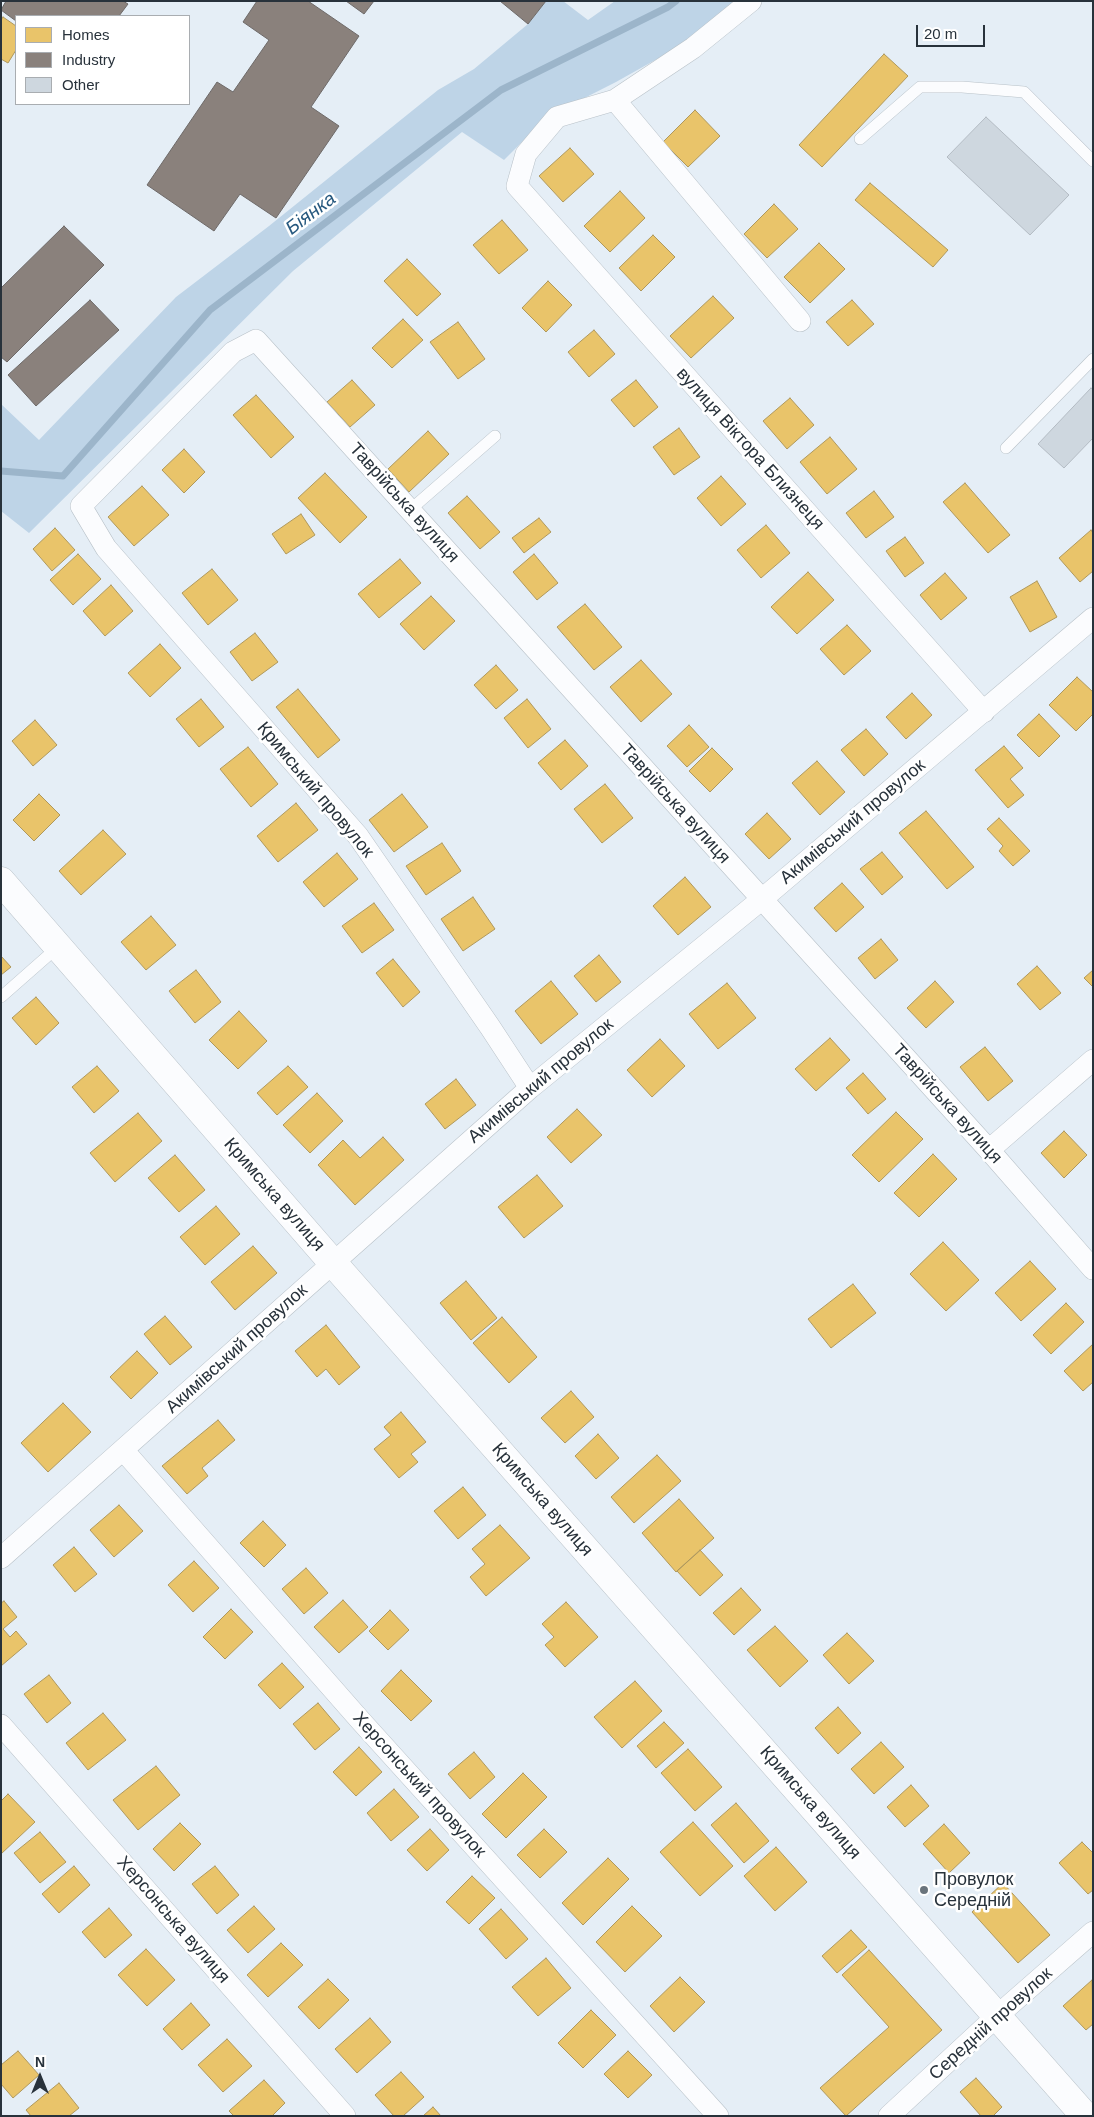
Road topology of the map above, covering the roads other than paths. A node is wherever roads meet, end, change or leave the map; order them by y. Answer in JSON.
{"nodes":[{"id":1,"x":751,"y":1,"type":"edge"},
{"id":2,"x":615,"y":100,"type":"junction"},
{"id":3,"x":860,"y":139,"type":"dead end"},
{"id":4,"x":1093,"y":161,"type":"edge"},
{"id":5,"x":800,"y":321,"type":"dead end"},
{"id":6,"x":1093,"y":359,"type":"edge"},
{"id":7,"x":495,"y":436,"type":"dead end"},
{"id":8,"x":1006,"y":448,"type":"dead end"},
{"id":9,"x":81,"y":506,"type":"joint"},
{"id":10,"x":410,"y":510,"type":"junction"},
{"id":11,"x":1093,"y":618,"type":"edge"},
{"id":12,"x":984,"y":712,"type":"junction"},
{"id":13,"x":1,"y":881,"type":"edge"},
{"id":14,"x":761,"y":900,"type":"junction"},
{"id":15,"x":59,"y":946,"type":"junction"},
{"id":16,"x":1,"y":997,"type":"edge"},
{"id":17,"x":1093,"y":1060,"type":"edge"},
{"id":18,"x":530,"y":1088,"type":"junction"},
{"id":19,"x":989,"y":1150,"type":"junction"},
{"id":20,"x":333,"y":1263,"type":"junction"},
{"id":21,"x":1093,"y":1270,"type":"edge"},
{"id":22,"x":124,"y":1451,"type":"junction"},
{"id":23,"x":1,"y":1558,"type":"edge"},
{"id":24,"x":1,"y":1725,"type":"edge"},
{"id":25,"x":1093,"y":1932,"type":"edge"},
{"id":26,"x":997,"y":2016,"type":"junction"},
{"id":27,"x":345,"y":2116,"type":"edge"},
{"id":28,"x":718,"y":2116,"type":"edge"},
{"id":29,"x":889,"y":2116,"type":"edge"},
{"id":30,"x":1085,"y":2116,"type":"edge"}],
"edges":[{"from":1,"to":2,"type":"street"},
{"from":2,"to":5,"type":"street"},
{"from":2,"to":12,"type":"street","name":"вулиця Віктора Близнеця"},
{"from":3,"to":4,"type":"lane"},
{"from":6,"to":8,"type":"lane"},
{"from":7,"to":10,"type":"lane"},
{"from":9,"to":10,"type":"street","name":"Таврійська вулиця"},
{"from":9,"to":18,"type":"street","name":"Кримський провулок"},
{"from":10,"to":14,"type":"street","name":"Таврійська вулиця"},
{"from":11,"to":12,"type":"street","name":"Акимівський провулок"},
{"from":12,"to":14,"type":"street","name":"Акимівський провулок"},
{"from":13,"to":15,"type":"street","name":"Кримська вулиця"},
{"from":14,"to":18,"type":"street","name":"Акимівський провулок"},
{"from":14,"to":19,"type":"street","name":"Таврійська вулиця"},
{"from":15,"to":16,"type":"lane"},
{"from":15,"to":20,"type":"street","name":"Кримська вулиця"},
{"from":17,"to":19,"type":"street"},
{"from":18,"to":20,"type":"street","name":"Акимівський провулок"},
{"from":19,"to":21,"type":"street","name":"Таврійська вулиця"},
{"from":20,"to":22,"type":"street","name":"Акимівський провулок"},
{"from":20,"to":26,"type":"street","name":"Кримська вулиця"},
{"from":22,"to":23,"type":"street","name":"Акимівський провулок"},
{"from":22,"to":28,"type":"street","name":"Херсонський провулок"},
{"from":24,"to":27,"type":"street","name":"Херсонська вулиця"},
{"from":25,"to":26,"type":"street","name":"Середній провулок"},
{"from":26,"to":29,"type":"street","name":"Середній провулок"},
{"from":26,"to":30,"type":"street","name":"Кримська вулиця"}]}
